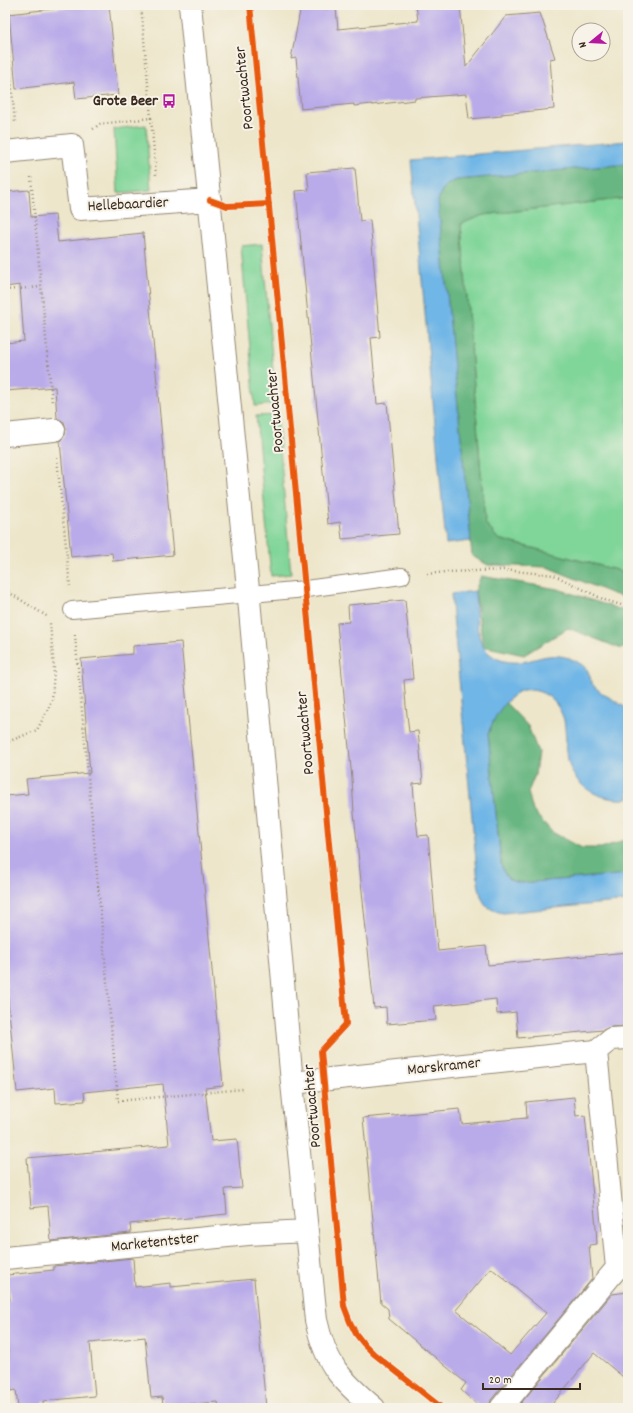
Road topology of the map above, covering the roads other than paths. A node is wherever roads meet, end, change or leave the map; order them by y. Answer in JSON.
{"nodes":[{"id":1,"x":190,"y":5,"type":"edge"},
{"id":2,"x":17,"y":151,"type":"edge"},
{"id":3,"x":210,"y":200,"type":"junction"},
{"id":4,"x":54,"y":430,"type":"road end"},
{"id":5,"x":5,"y":435,"type":"edge"},
{"id":6,"x":402,"y":576,"type":"road end"},
{"id":7,"x":248,"y":594,"type":"junction"},
{"id":8,"x":72,"y":610,"type":"road end"},
{"id":9,"x":628,"y":1038,"type":"edge"},
{"id":10,"x":596,"y":1051,"type":"junction"},
{"id":11,"x":292,"y":1084,"type":"junction"},
{"id":12,"x":306,"y":1231,"type":"junction"},
{"id":13,"x":5,"y":1258,"type":"edge"},
{"id":14,"x":623,"y":1267,"type":"edge"},
{"id":15,"x":374,"y":1408,"type":"edge"},
{"id":16,"x":501,"y":1408,"type":"edge"}],
"edges":[{"from":1,"to":3,"type":"street","name":"Poortwachter"},
{"from":2,"to":3,"type":"street","name":"Hellebaardier"},
{"from":3,"to":7,"type":"street","name":"Poortwachter"},
{"from":4,"to":5,"type":"street"},
{"from":6,"to":7,"type":"lane"},
{"from":7,"to":8,"type":"lane"},
{"from":7,"to":11,"type":"street","name":"Poortwachter"},
{"from":9,"to":10,"type":"street"},
{"from":10,"to":11,"type":"street","name":"Marskramer"},
{"from":10,"to":14,"type":"street"},
{"from":11,"to":12,"type":"street","name":"Poortwachter"},
{"from":12,"to":13,"type":"street","name":"Marketentster"},
{"from":12,"to":15,"type":"street","name":"Poortwachter"},
{"from":14,"to":16,"type":"street"}]}
